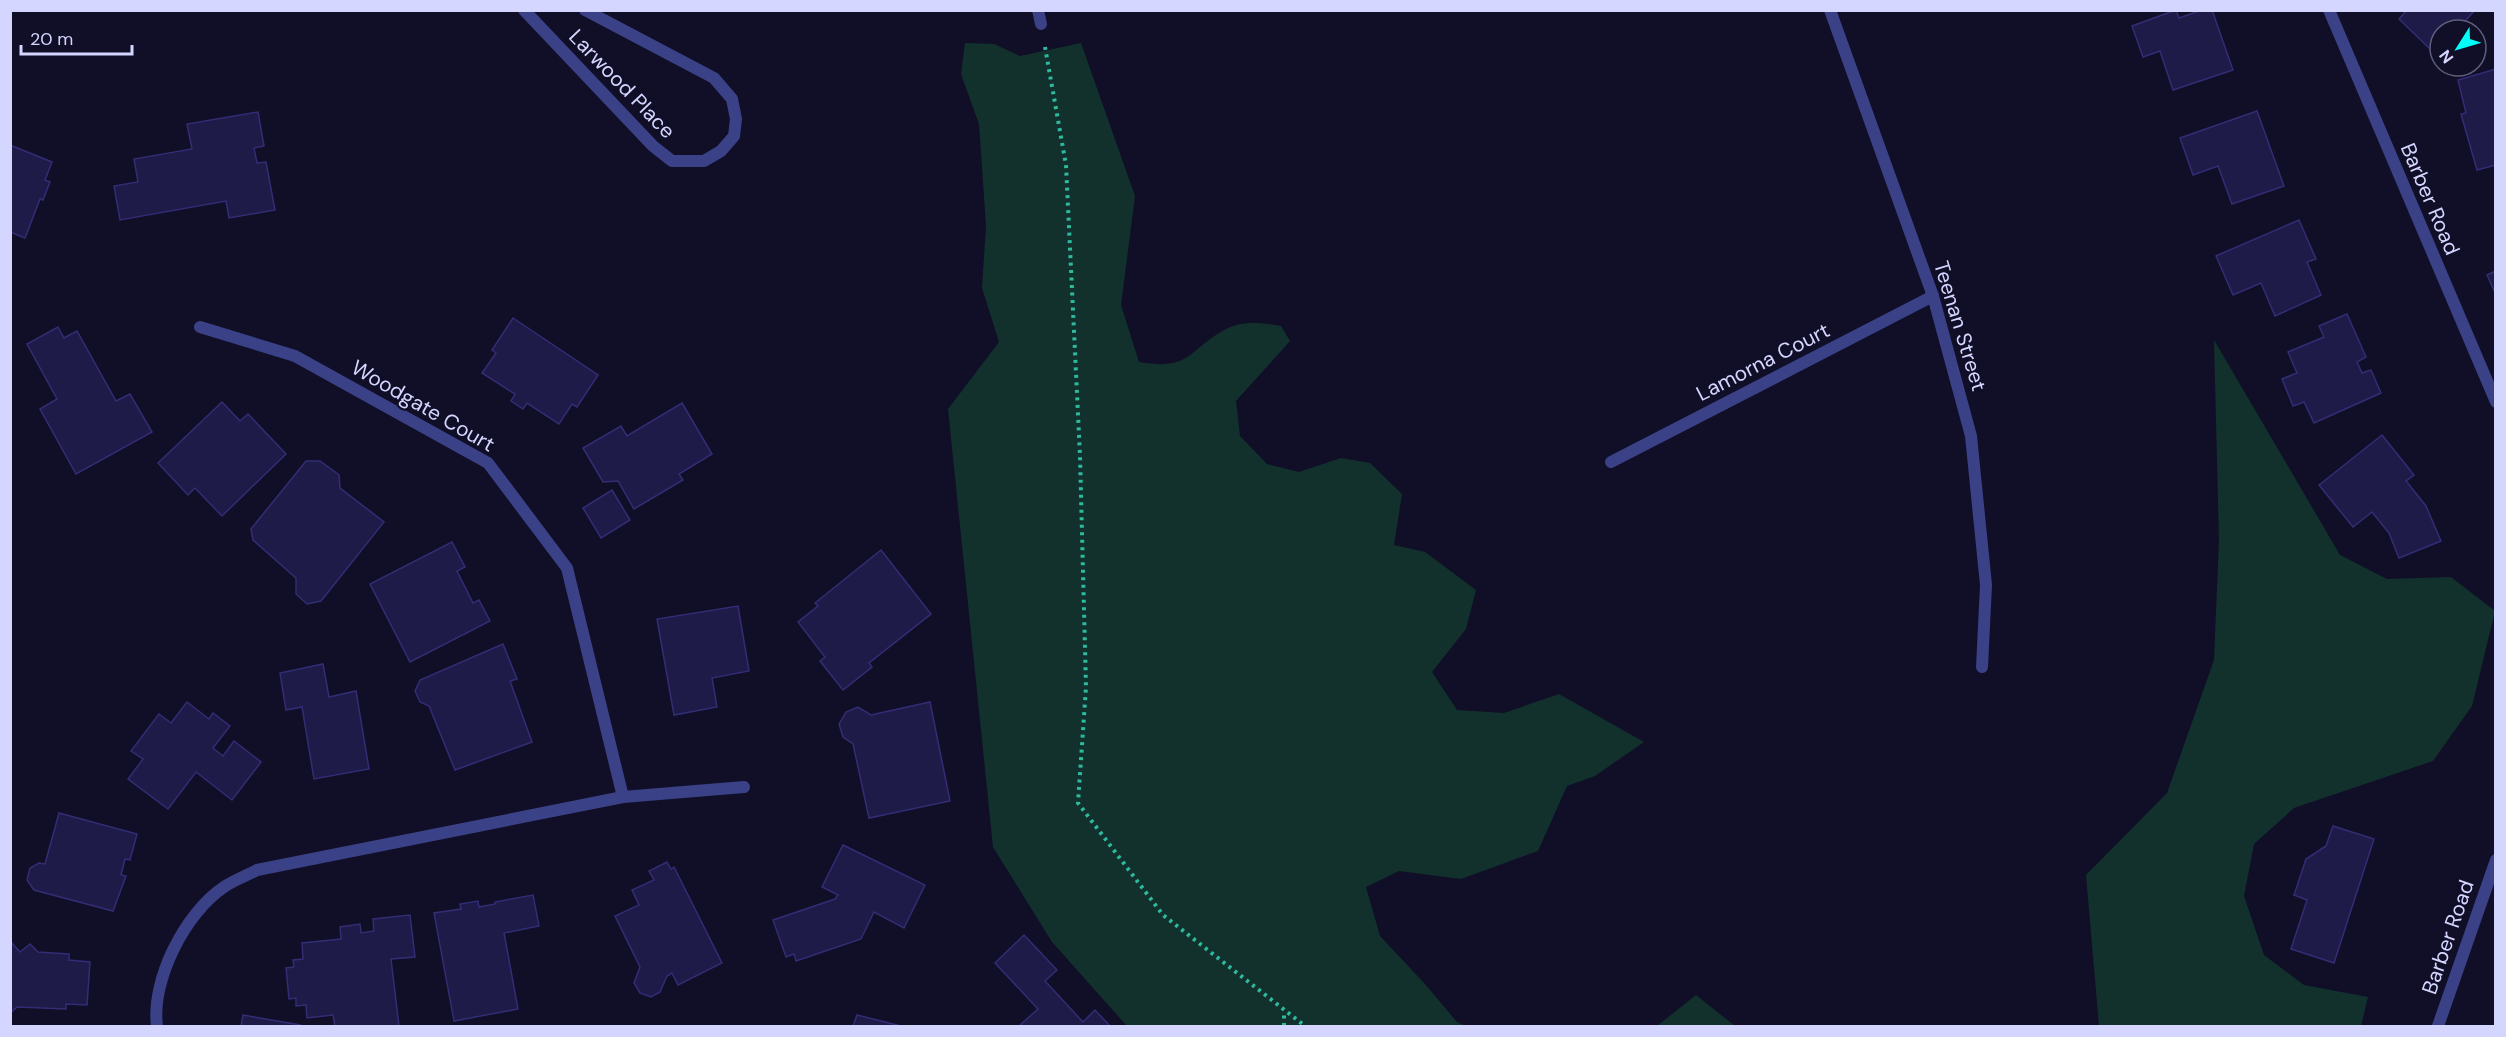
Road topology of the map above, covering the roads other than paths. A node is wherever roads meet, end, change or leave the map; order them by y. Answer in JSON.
{"nodes":[{"id":1,"x":524,"y":10,"type":"edge"},
{"id":2,"x":585,"y":10,"type":"edge"},
{"id":3,"x":1038,"y":10,"type":"edge"},
{"id":4,"x":1830,"y":10,"type":"edge"},
{"id":5,"x":2329,"y":10,"type":"edge"},
{"id":6,"x":1041,"y":24,"type":"dead end"},
{"id":7,"x":1933,"y":296,"type":"junction"},
{"id":8,"x":200,"y":327,"type":"dead end"},
{"id":9,"x":2496,"y":402,"type":"edge"},
{"id":10,"x":1611,"y":462,"type":"dead end"},
{"id":11,"x":1982,"y":667,"type":"dead end"},
{"id":12,"x":744,"y":787,"type":"dead end"},
{"id":13,"x":623,"y":797,"type":"junction"},
{"id":14,"x":2496,"y":860,"type":"edge"},
{"id":15,"x":157,"y":1026,"type":"edge"},
{"id":16,"x":2438,"y":1026,"type":"edge"}],
"edges":[{"from":1,"to":2,"type":"street","name":"Larwood Place"},
{"from":3,"to":6,"type":"street"},
{"from":4,"to":7,"type":"street","name":"Teenan Street"},
{"from":5,"to":9,"type":"street","name":"Barber Road"},
{"from":7,"to":10,"type":"street","name":"Lamorna Court"},
{"from":7,"to":11,"type":"street","name":"Teenan Street"},
{"from":8,"to":13,"type":"street","name":"Woodgate Court"},
{"from":12,"to":13,"type":"street"},
{"from":13,"to":15,"type":"street"},
{"from":14,"to":16,"type":"street","name":"Barber Road"}]}
